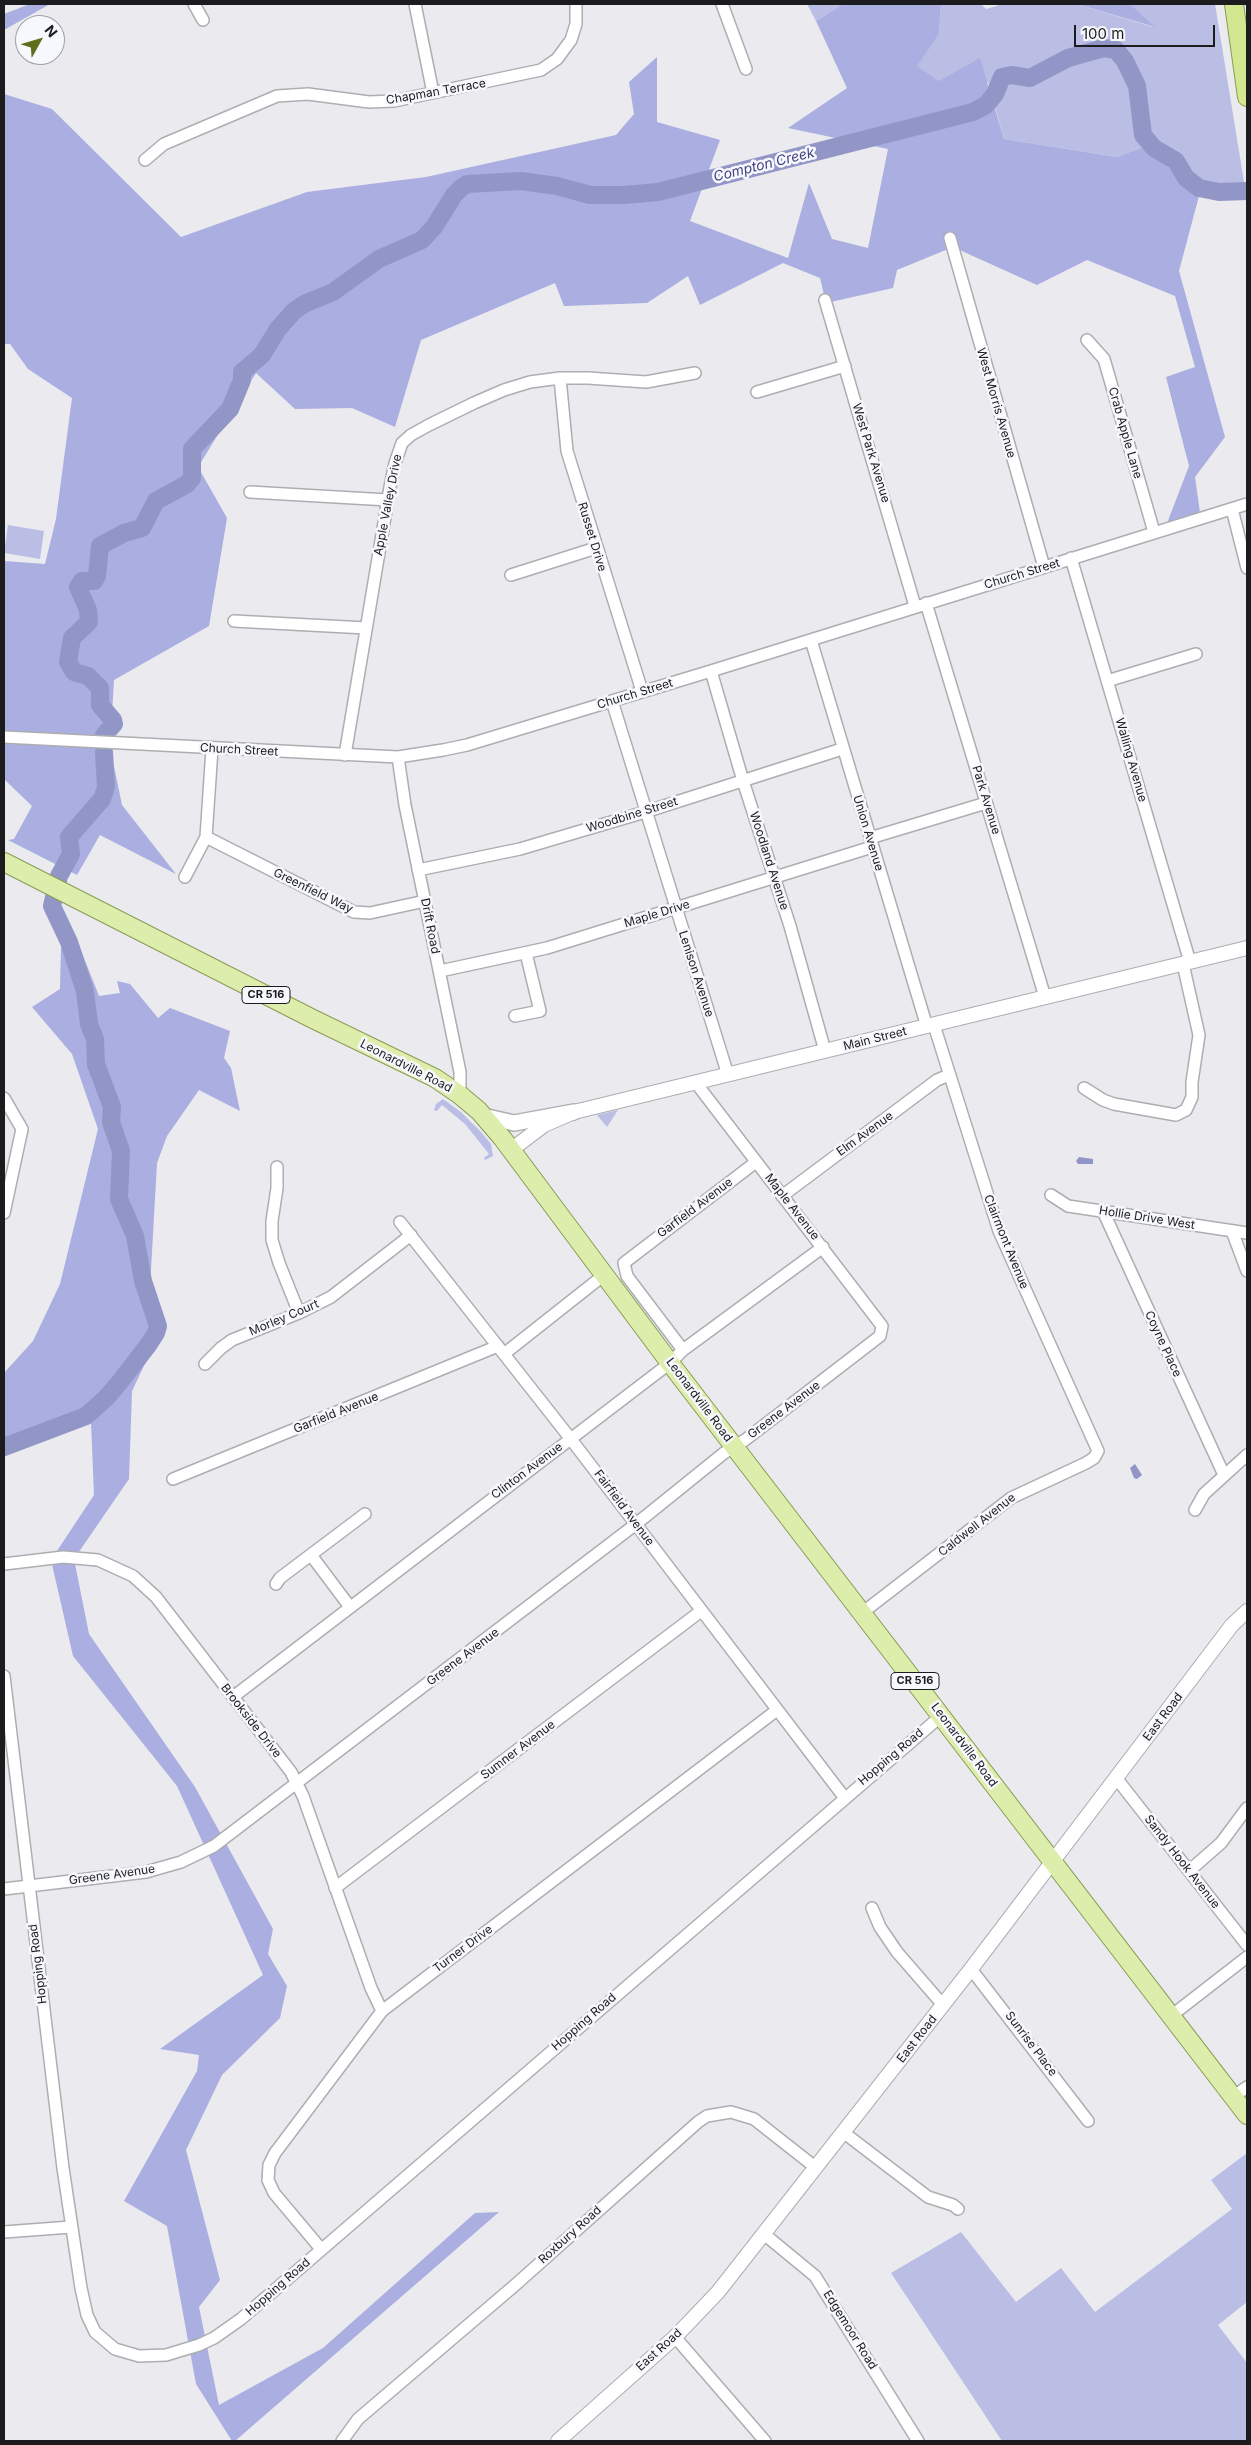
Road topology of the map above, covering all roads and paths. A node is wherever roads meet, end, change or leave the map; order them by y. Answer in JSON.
{"nodes":[{"id":1,"x":194,"y":4,"type":"edge"},
{"id":2,"x":415,"y":4,"type":"edge"},
{"id":3,"x":576,"y":4,"type":"edge"},
{"id":4,"x":722,"y":4,"type":"edge"},
{"id":5,"x":1234,"y":4,"type":"edge"},
{"id":6,"x":203,"y":20,"type":"dead end"},
{"id":7,"x":746,"y":69,"type":"dead end"},
{"id":8,"x":433,"y":93,"type":"junction"},
{"id":9,"x":1247,"y":97,"type":"edge"},
{"id":10,"x":145,"y":160,"type":"dead end"},
{"id":11,"x":950,"y":238,"type":"dead end"},
{"id":12,"x":825,"y":300,"type":"dead end"},
{"id":13,"x":1087,"y":340,"type":"dead end"},
{"id":14,"x":845,"y":366,"type":"junction"},
{"id":15,"x":695,"y":373,"type":"dead end"},
{"id":16,"x":560,"y":378,"type":"junction"},
{"id":17,"x":757,"y":392,"type":"dead end"},
{"id":18,"x":250,"y":492,"type":"dead end"},
{"id":19,"x":388,"y":500,"type":"junction"},
{"id":20,"x":1247,"y":504,"type":"edge"},
{"id":21,"x":1232,"y":508,"type":"junction"},
{"id":22,"x":1154,"y":532,"type":"junction"},
{"id":23,"x":596,"y":548,"type":"junction"},
{"id":24,"x":1071,"y":558,"type":"junction"},
{"id":25,"x":1044,"y":567,"type":"junction"},
{"id":26,"x":1247,"y":568,"type":"edge"},
{"id":27,"x":511,"y":575,"type":"dead end"},
{"id":28,"x":921,"y":605,"type":"junction"},
{"id":29,"x":234,"y":621,"type":"dead end"},
{"id":30,"x":366,"y":628,"type":"junction"},
{"id":31,"x":811,"y":640,"type":"junction"},
{"id":32,"x":1196,"y":654,"type":"dead end"},
{"id":33,"x":711,"y":671,"type":"junction"},
{"id":34,"x":1107,"y":681,"type":"junction"},
{"id":35,"x":642,"y":691,"type":"junction"},
{"id":36,"x":612,"y":701,"type":"junction"},
{"id":37,"x":4,"y":737,"type":"edge"},
{"id":38,"x":212,"y":749,"type":"junction"},
{"id":39,"x":842,"y":749,"type":"junction"},
{"id":40,"x":345,"y":755,"type":"junction"},
{"id":41,"x":398,"y":757,"type":"junction"},
{"id":42,"x":743,"y":781,"type":"junction"},
{"id":43,"x":986,"y":803,"type":"junction"},
{"id":44,"x":645,"y":812,"type":"junction"},
{"id":45,"x":206,"y":837,"type":"junction"},
{"id":46,"x":871,"y":842,"type":"junction"},
{"id":47,"x":4,"y":862,"type":"edge"},
{"id":48,"x":418,"y":870,"type":"junction"},
{"id":49,"x":185,"y":876,"type":"dead end"},
{"id":50,"x":775,"y":878,"type":"junction"},
{"id":51,"x":425,"y":901,"type":"junction"},
{"id":52,"x":675,"y":909,"type":"junction"},
{"id":53,"x":1247,"y":948,"type":"edge"},
{"id":54,"x":526,"y":953,"type":"junction"},
{"id":55,"x":1186,"y":963,"type":"junction"},
{"id":56,"x":440,"y":971,"type":"junction"},
{"id":57,"x":1046,"y":997,"type":"junction"},
{"id":58,"x":516,"y":1016,"type":"dead end"},
{"id":59,"x":930,"y":1026,"type":"junction"},
{"id":60,"x":825,"y":1051,"type":"junction"},
{"id":61,"x":949,"y":1074,"type":"junction"},
{"id":62,"x":728,"y":1075,"type":"junction"},
{"id":63,"x":696,"y":1083,"type":"junction"},
{"id":64,"x":1084,"y":1088,"type":"dead end"},
{"id":65,"x":460,"y":1095,"type":"junction"},
{"id":66,"x":4,"y":1098,"type":"edge"},
{"id":67,"x":574,"y":1112,"type":"junction"},
{"id":68,"x":483,"y":1116,"type":"junction"},
{"id":69,"x":511,"y":1150,"type":"junction"},
{"id":70,"x":756,"y":1162,"type":"junction"},
{"id":71,"x":277,"y":1168,"type":"dead end"},
{"id":72,"x":1051,"y":1195,"type":"dead end"},
{"id":73,"x":782,"y":1196,"type":"junction"},
{"id":74,"x":1104,"y":1212,"type":"junction"},
{"id":75,"x":4,"y":1213,"type":"edge"},
{"id":76,"x":400,"y":1222,"type":"dead end"},
{"id":77,"x":1232,"y":1231,"type":"junction"},
{"id":78,"x":1247,"y":1233,"type":"edge"},
{"id":79,"x":411,"y":1235,"type":"junction"},
{"id":80,"x":823,"y":1247,"type":"junction"},
{"id":81,"x":1247,"y":1270,"type":"edge"},
{"id":82,"x":604,"y":1275,"type":"junction"},
{"id":83,"x":299,"y":1313,"type":"junction"},
{"id":84,"x":882,"y":1334,"type":"joint"},
{"id":85,"x":501,"y":1350,"type":"junction"},
{"id":86,"x":683,"y":1350,"type":"junction"},
{"id":87,"x":670,"y":1363,"type":"junction"},
{"id":88,"x":205,"y":1364,"type":"dead end"},
{"id":89,"x":570,"y":1438,"type":"junction"},
{"id":90,"x":734,"y":1446,"type":"junction"},
{"id":91,"x":1098,"y":1451,"type":"joint"},
{"id":92,"x":1247,"y":1456,"type":"edge"},
{"id":93,"x":1224,"y":1475,"type":"junction"},
{"id":94,"x":173,"y":1479,"type":"dead end"},
{"id":95,"x":1196,"y":1510,"type":"dead end"},
{"id":96,"x":366,"y":1514,"type":"dead end"},
{"id":97,"x":636,"y":1524,"type":"junction"},
{"id":98,"x":311,"y":1555,"type":"junction"},
{"id":99,"x":4,"y":1564,"type":"edge"},
{"id":100,"x":276,"y":1584,"type":"dead end"},
{"id":101,"x":350,"y":1607,"type":"junction"},
{"id":102,"x":701,"y":1611,"type":"junction"},
{"id":103,"x":1247,"y":1611,"type":"edge"},
{"id":104,"x":862,"y":1613,"type":"junction"},
{"id":105,"x":4,"y":1676,"type":"edge"},
{"id":106,"x":233,"y":1697,"type":"junction"},
{"id":107,"x":777,"y":1710,"type":"junction"},
{"id":108,"x":941,"y":1716,"type":"junction"},
{"id":109,"x":1117,"y":1779,"type":"junction"},
{"id":110,"x":296,"y":1784,"type":"junction"},
{"id":111,"x":844,"y":1797,"type":"junction"},
{"id":112,"x":1247,"y":1808,"type":"edge"},
{"id":113,"x":1053,"y":1862,"type":"junction"},
{"id":114,"x":1189,"y":1871,"type":"junction"},
{"id":115,"x":29,"y":1886,"type":"junction"},
{"id":116,"x":335,"y":1888,"type":"junction"},
{"id":117,"x":4,"y":1889,"type":"edge"},
{"id":118,"x":872,"y":1908,"type":"dead end"},
{"id":119,"x":1247,"y":1945,"type":"edge"},
{"id":120,"x":1247,"y":1957,"type":"edge"},
{"id":121,"x":972,"y":1969,"type":"junction"},
{"id":122,"x":943,"y":2005,"type":"junction"},
{"id":123,"x":382,"y":2011,"type":"junction"},
{"id":124,"x":1171,"y":2016,"type":"junction"},
{"id":125,"x":1240,"y":2092,"type":"edge"},
{"id":126,"x":1247,"y":2115,"type":"edge"},
{"id":127,"x":1088,"y":2121,"type":"dead end"},
{"id":128,"x":843,"y":2132,"type":"junction"},
{"id":129,"x":816,"y":2166,"type":"junction"},
{"id":130,"x":958,"y":2209,"type":"dead end"},
{"id":131,"x":71,"y":2226,"type":"junction"},
{"id":132,"x":4,"y":2232,"type":"edge"},
{"id":133,"x":764,"y":2234,"type":"junction"},
{"id":134,"x":321,"y":2249,"type":"junction"},
{"id":135,"x":675,"y":2337,"type":"junction"},
{"id":136,"x":342,"y":2441,"type":"edge"},
{"id":137,"x":558,"y":2441,"type":"edge"},
{"id":138,"x":765,"y":2441,"type":"edge"},
{"id":139,"x":918,"y":2441,"type":"edge"}],
"edges":[{"from":1,"to":6,"type":"street"},
{"from":2,"to":8,"type":"street"},
{"from":3,"to":8,"type":"street","name":"Chapman Terrace"},
{"from":4,"to":7,"type":"street"},
{"from":5,"to":9,"type":"highway"},
{"from":8,"to":10,"type":"street","name":"Chapman Terrace"},
{"from":11,"to":25,"type":"street","name":"West Morris Avenue"},
{"from":12,"to":14,"type":"street","name":"West Park Avenue"},
{"from":13,"to":22,"type":"street","name":"Crab Apple Lane"},
{"from":14,"to":17,"type":"street"},
{"from":14,"to":28,"type":"street","name":"West Park Avenue"},
{"from":15,"to":16,"type":"street","name":"Apple Valley Drive"},
{"from":16,"to":19,"type":"street","name":"Apple Valley Drive"},
{"from":16,"to":23,"type":"street","name":"Russet Drive"},
{"from":18,"to":19,"type":"street"},
{"from":19,"to":30,"type":"street","name":"Apple Valley Drive"},
{"from":20,"to":21,"type":"street","name":"Church Street"},
{"from":21,"to":22,"type":"street","name":"Church Street"},
{"from":21,"to":26,"type":"street"},
{"from":22,"to":24,"type":"street","name":"Church Street"},
{"from":23,"to":27,"type":"street"},
{"from":23,"to":35,"type":"street","name":"Russet Drive"},
{"from":24,"to":25,"type":"street","name":"Church Street"},
{"from":24,"to":34,"type":"street","name":"Walling Avenue"},
{"from":25,"to":28,"type":"street","name":"Church Street"},
{"from":28,"to":31,"type":"street","name":"Church Street"},
{"from":28,"to":43,"type":"street","name":"Park Avenue"},
{"from":29,"to":30,"type":"street"},
{"from":30,"to":40,"type":"street","name":"Apple Valley Drive"},
{"from":31,"to":33,"type":"street","name":"Church Street"},
{"from":31,"to":39,"type":"street","name":"Union Avenue"},
{"from":32,"to":34,"type":"street"},
{"from":33,"to":35,"type":"street","name":"Church Street"},
{"from":33,"to":42,"type":"street","name":"Woodland Avenue"},
{"from":34,"to":55,"type":"street","name":"Walling Avenue"},
{"from":35,"to":36,"type":"street","name":"Church Street"},
{"from":36,"to":41,"type":"street","name":"Church Street"},
{"from":36,"to":44,"type":"street","name":"Lenison Avenue"},
{"from":37,"to":38,"type":"street","name":"Church Street"},
{"from":38,"to":40,"type":"street","name":"Church Street"},
{"from":38,"to":45,"type":"street"},
{"from":39,"to":42,"type":"street","name":"Woodbine Street"},
{"from":39,"to":46,"type":"street","name":"Union Avenue"},
{"from":40,"to":41,"type":"street","name":"Church Street"},
{"from":41,"to":48,"type":"street","name":"Drift Road"},
{"from":42,"to":44,"type":"street","name":"Woodbine Street"},
{"from":42,"to":50,"type":"street","name":"Woodland Avenue"},
{"from":43,"to":46,"type":"street","name":"Maple Drive"},
{"from":43,"to":57,"type":"street","name":"Park Avenue"},
{"from":44,"to":48,"type":"street","name":"Woodbine Street"},
{"from":44,"to":52,"type":"street","name":"Lenison Avenue"},
{"from":45,"to":49,"type":"street"},
{"from":45,"to":51,"type":"street","name":"Greenfield Way"},
{"from":46,"to":50,"type":"street","name":"Maple Drive"},
{"from":46,"to":59,"type":"street","name":"Union Avenue"},
{"from":47,"to":65,"type":"main road","name":"Leonardville Road","number":"CR 516"},
{"from":48,"to":51,"type":"street","name":"Drift Road"},
{"from":50,"to":52,"type":"street","name":"Maple Drive"},
{"from":50,"to":60,"type":"street","name":"Woodland Avenue"},
{"from":51,"to":56,"type":"street","name":"Drift Road"},
{"from":52,"to":54,"type":"street","name":"Maple Drive"},
{"from":52,"to":62,"type":"street","name":"Lenison Avenue"},
{"from":53,"to":55,"type":"street","name":"Main Street"},
{"from":54,"to":56,"type":"street","name":"Maple Drive"},
{"from":54,"to":58,"type":"street"},
{"from":55,"to":57,"type":"street","name":"Main Street"},
{"from":55,"to":64,"type":"street","name":"Walling Avenue"},
{"from":56,"to":65,"type":"street","name":"Drift Road"},
{"from":57,"to":59,"type":"street","name":"Main Street"},
{"from":59,"to":60,"type":"street","name":"Main Street"},
{"from":59,"to":61,"type":"street","name":"Clairmont Avenue"},
{"from":60,"to":62,"type":"street","name":"Main Street"},
{"from":61,"to":73,"type":"street","name":"Elm Avenue"},
{"from":61,"to":91,"type":"street","name":"Clairmont Avenue"},
{"from":62,"to":63,"type":"street","name":"Main Street"},
{"from":63,"to":67,"type":"street","name":"Main Street"},
{"from":63,"to":70,"type":"street","name":"Maple Avenue"},
{"from":65,"to":68,"type":"main road","name":"Leonardville Road","number":"CR 516"},
{"from":66,"to":75,"type":"street"},
{"from":67,"to":68,"type":"main road"},
{"from":67,"to":69,"type":"street","name":"Main Street"},
{"from":68,"to":69,"type":"main road","name":"Leonardville Road","number":"CR 516"},
{"from":69,"to":82,"type":"main road","name":"Leonardville Road","number":"CR 516"},
{"from":70,"to":73,"type":"street","name":"Maple Avenue"},
{"from":70,"to":86,"type":"street","name":"Garfield Avenue"},
{"from":71,"to":83,"type":"street"},
{"from":72,"to":74,"type":"street","name":"Hollie Drive West"},
{"from":73,"to":80,"type":"street","name":"Maple Avenue"},
{"from":74,"to":77,"type":"street","name":"Hollie Drive West"},
{"from":74,"to":93,"type":"street","name":"Coyne Place"},
{"from":76,"to":79,"type":"street","name":"Fairfield Avenue"},
{"from":77,"to":78,"type":"street","name":"Hollie Drive West"},
{"from":77,"to":81,"type":"street"},
{"from":79,"to":83,"type":"street","name":"Morley Court"},
{"from":79,"to":85,"type":"street","name":"Fairfield Avenue"},
{"from":80,"to":84,"type":"street","name":"Maple Avenue"},
{"from":80,"to":86,"type":"street","name":"Clinton Avenue"},
{"from":82,"to":85,"type":"street","name":"Garfield Avenue"},
{"from":82,"to":87,"type":"main road","name":"Leonardville Road","number":"CR 516"},
{"from":83,"to":88,"type":"street","name":"Morley Court"},
{"from":84,"to":90,"type":"street","name":"Greene Avenue"},
{"from":85,"to":89,"type":"street","name":"Fairfield Avenue"},
{"from":85,"to":94,"type":"street","name":"Garfield Avenue"},
{"from":86,"to":87,"type":"street","name":"Clinton Avenue"},
{"from":87,"to":89,"type":"street","name":"Clinton Avenue"},
{"from":87,"to":90,"type":"main road","name":"Leonardville Road","number":"CR 516"},
{"from":89,"to":97,"type":"street","name":"Fairfield Avenue"},
{"from":89,"to":101,"type":"street","name":"Clinton Avenue"},
{"from":90,"to":97,"type":"street","name":"Greene Avenue"},
{"from":90,"to":104,"type":"main road","name":"Leonardville Road","number":"CR 516"},
{"from":91,"to":104,"type":"street","name":"Caldwell Avenue"},
{"from":92,"to":93,"type":"street"},
{"from":93,"to":95,"type":"street"},
{"from":96,"to":98,"type":"street"},
{"from":97,"to":102,"type":"street","name":"Fairfield Avenue"},
{"from":97,"to":110,"type":"street","name":"Greene Avenue"},
{"from":98,"to":100,"type":"street"},
{"from":98,"to":101,"type":"street"},
{"from":99,"to":106,"type":"street","name":"Brookside Drive"},
{"from":101,"to":106,"type":"street","name":"Clinton Avenue"},
{"from":102,"to":107,"type":"street","name":"Fairfield Avenue"},
{"from":102,"to":116,"type":"street","name":"Sumner Avenue"},
{"from":103,"to":109,"type":"street","name":"East Road"},
{"from":104,"to":108,"type":"main road","name":"Leonardville Road","number":"CR 516"},
{"from":105,"to":115,"type":"street","name":"Hopping Road"},
{"from":106,"to":110,"type":"street","name":"Brookside Drive"},
{"from":107,"to":111,"type":"street","name":"Fairfield Avenue"},
{"from":107,"to":123,"type":"street","name":"Turner Drive"},
{"from":108,"to":111,"type":"street","name":"Hopping Road"},
{"from":108,"to":113,"type":"main road","name":"Leonardville Road","number":"CR 516"},
{"from":109,"to":113,"type":"street","name":"East Road"},
{"from":109,"to":114,"type":"street","name":"Sandy Hook Avenue"},
{"from":110,"to":115,"type":"street","name":"Greene Avenue"},
{"from":110,"to":116,"type":"street","name":"Brookside Drive"},
{"from":111,"to":134,"type":"street","name":"Hopping Road"},
{"from":112,"to":114,"type":"street"},
{"from":113,"to":121,"type":"street","name":"East Road"},
{"from":113,"to":124,"type":"main road","name":"Leonardville Road","number":"CR 516"},
{"from":114,"to":119,"type":"street","name":"Sandy Hook Avenue"},
{"from":115,"to":117,"type":"street","name":"Greene Avenue"},
{"from":115,"to":131,"type":"street","name":"Hopping Road"},
{"from":116,"to":123,"type":"street","name":"Brookside Drive"},
{"from":118,"to":122,"type":"street"},
{"from":120,"to":124,"type":"street"},
{"from":121,"to":122,"type":"street","name":"East Road"},
{"from":121,"to":127,"type":"street","name":"Sunrise Place"},
{"from":122,"to":128,"type":"street","name":"East Road"},
{"from":123,"to":134,"type":"street","name":"Turner Drive"},
{"from":124,"to":125,"type":"main road","name":"Leonardville Road","number":"CR 516"},
{"from":125,"to":126,"type":"main road","name":"Leonardville Road","number":"CR 516"},
{"from":128,"to":129,"type":"street","name":"East Road"},
{"from":128,"to":130,"type":"street"},
{"from":129,"to":133,"type":"street","name":"East Road"},
{"from":129,"to":136,"type":"street","name":"Roxbury Road"},
{"from":131,"to":132,"type":"street"},
{"from":131,"to":134,"type":"street","name":"Hopping Road"},
{"from":133,"to":135,"type":"street","name":"East Road"},
{"from":133,"to":139,"type":"street","name":"Edgemoor Road"},
{"from":135,"to":137,"type":"street","name":"East Road"},
{"from":135,"to":138,"type":"street"}]}
